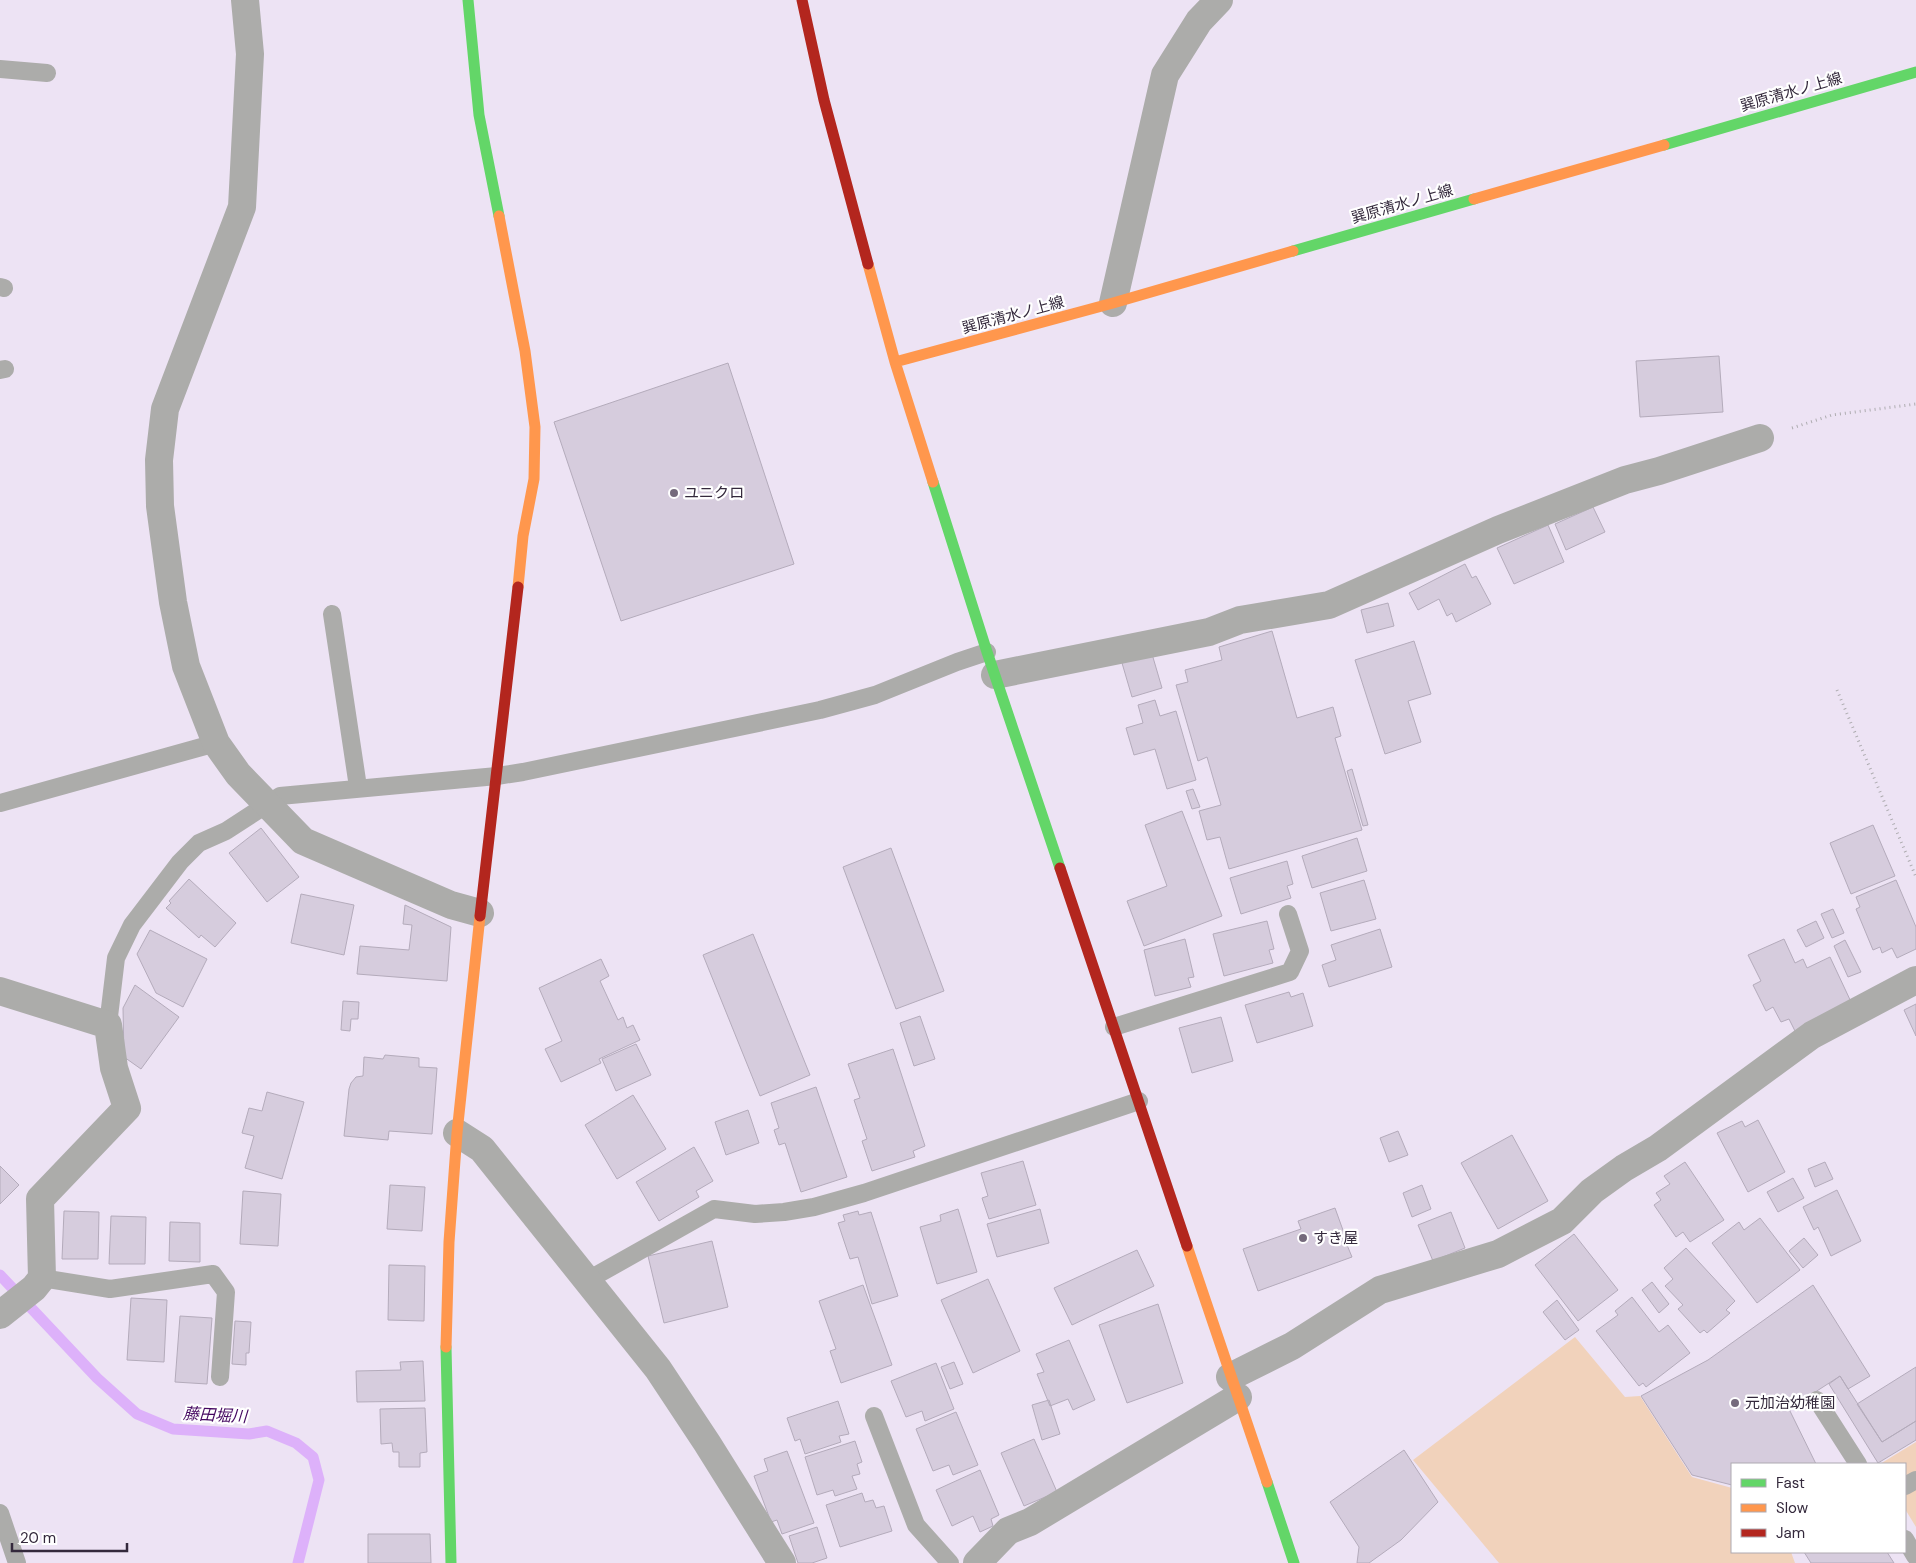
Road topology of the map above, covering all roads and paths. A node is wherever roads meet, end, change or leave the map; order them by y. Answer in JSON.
{"nodes":[{"id":1,"x":245,"y":0,"type":"edge"},
{"id":2,"x":468,"y":0,"type":"edge"},
{"id":3,"x":802,"y":0,"type":"edge"},
{"id":4,"x":1219,"y":0,"type":"edge"},
{"id":5,"x":0,"y":69,"type":"edge"},
{"id":6,"x":1916,"y":72,"type":"edge"},
{"id":7,"x":47,"y":73,"type":"dead end"},
{"id":8,"x":1113,"y":303,"type":"junction"},
{"id":9,"x":895,"y":362,"type":"junction"},
{"id":10,"x":1916,"y":404,"type":"edge"},
{"id":11,"x":1760,"y":438,"type":"joint"},
{"id":12,"x":332,"y":614,"type":"dead end"},
{"id":13,"x":991,"y":664,"type":"junction"},
{"id":14,"x":1837,"y":690,"type":"dead end"},
{"id":15,"x":216,"y":743,"type":"junction"},
{"id":16,"x":497,"y":776,"type":"junction"},
{"id":17,"x":358,"y":787,"type":"junction"},
{"id":18,"x":0,"y":803,"type":"edge"},
{"id":19,"x":266,"y":805,"type":"junction"},
{"id":20,"x":1916,"y":877,"type":"edge"},
{"id":21,"x":480,"y":913,"type":"junction"},
{"id":22,"x":1288,"y":914,"type":"dead end"},
{"id":23,"x":1916,"y":980,"type":"edge"},
{"id":24,"x":0,"y":991,"type":"edge"},
{"id":25,"x":108,"y":1026,"type":"junction"},
{"id":26,"x":1114,"y":1027,"type":"junction"},
{"id":27,"x":1139,"y":1101,"type":"junction"},
{"id":28,"x":458,"y":1133,"type":"junction"},
{"id":29,"x":588,"y":1280,"type":"junction"},
{"id":30,"x":38,"y":1283,"type":"junction"},
{"id":31,"x":0,"y":1315,"type":"edge"},
{"id":32,"x":220,"y":1377,"type":"dead end"},
{"id":33,"x":1234,"y":1387,"type":"junction"},
{"id":34,"x":1817,"y":1400,"type":"dead end"},
{"id":35,"x":874,"y":1416,"type":"dead end"},
{"id":36,"x":1857,"y":1463,"type":"edge"},
{"id":37,"x":0,"y":1513,"type":"edge"},
{"id":38,"x":1906,"y":1541,"type":"edge"},
{"id":39,"x":1915,"y":1556,"type":"edge"},
{"id":40,"x":17,"y":1563,"type":"edge"},
{"id":41,"x":451,"y":1563,"type":"edge"},
{"id":42,"x":782,"y":1563,"type":"edge"},
{"id":43,"x":950,"y":1563,"type":"edge"},
{"id":44,"x":977,"y":1563,"type":"edge"},
{"id":45,"x":1294,"y":1563,"type":"edge"}],
"edges":[{"from":1,"to":15,"type":"street"},
{"from":2,"to":16,"type":"street"},
{"from":3,"to":9,"type":"street"},
{"from":4,"to":8,"type":"street"},
{"from":5,"to":7,"type":"lane"},
{"from":6,"to":8,"type":"street","name":"巽原清水ノ上線"},
{"from":8,"to":9,"type":"street","name":"巽原清水ノ上線"},
{"from":9,"to":13,"type":"street"},
{"from":10,"to":11,"type":"path"},
{"from":11,"to":13,"type":"street"},
{"from":12,"to":17,"type":"lane"},
{"from":13,"to":16,"type":"lane"},
{"from":13,"to":26,"type":"street"},
{"from":14,"to":20,"type":"path"},
{"from":15,"to":18,"type":"lane"},
{"from":15,"to":19,"type":"street"},
{"from":16,"to":17,"type":"lane"},
{"from":16,"to":21,"type":"street"},
{"from":17,"to":19,"type":"lane"},
{"from":19,"to":21,"type":"street"},
{"from":19,"to":25,"type":"lane"},
{"from":21,"to":28,"type":"street"},
{"from":22,"to":26,"type":"lane"},
{"from":23,"to":33,"type":"street"},
{"from":24,"to":25,"type":"street"},
{"from":25,"to":30,"type":"street"},
{"from":26,"to":27,"type":"street"},
{"from":27,"to":29,"type":"lane"},
{"from":27,"to":33,"type":"street"},
{"from":28,"to":29,"type":"street"},
{"from":28,"to":41,"type":"street"},
{"from":29,"to":42,"type":"street"},
{"from":30,"to":31,"type":"street"},
{"from":30,"to":32,"type":"lane"},
{"from":33,"to":44,"type":"street"},
{"from":33,"to":45,"type":"street"},
{"from":34,"to":36,"type":"lane"},
{"from":35,"to":43,"type":"lane"},
{"from":37,"to":40,"type":"lane"},
{"from":38,"to":39,"type":"lane"}]}
